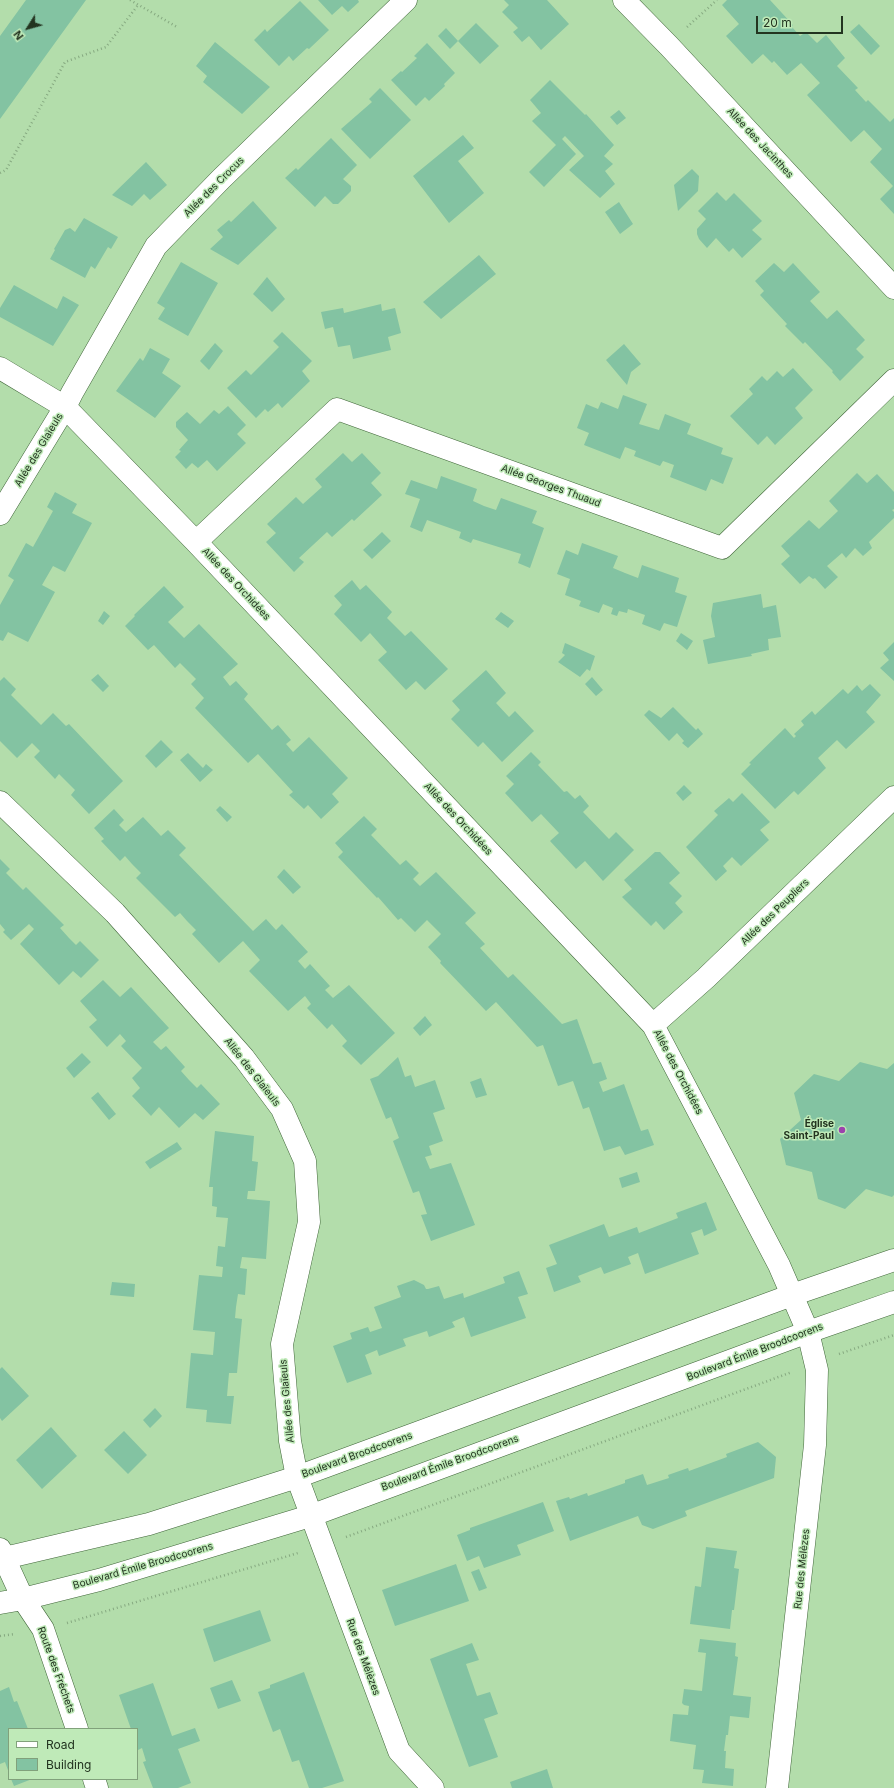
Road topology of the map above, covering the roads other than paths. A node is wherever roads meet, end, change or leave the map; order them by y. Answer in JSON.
{"nodes":[{"id":1,"x":406,"y":0,"type":"edge"},
{"id":2,"x":624,"y":0,"type":"edge"},
{"id":3,"x":894,"y":288,"type":"edge"},
{"id":4,"x":0,"y":368,"type":"edge"},
{"id":5,"x":894,"y":380,"type":"edge"},
{"id":6,"x":65,"y":407,"type":"junction"},
{"id":7,"x":0,"y":514,"type":"edge"},
{"id":8,"x":196,"y":542,"type":"junction"},
{"id":9,"x":894,"y":796,"type":"edge"},
{"id":10,"x":0,"y":802,"type":"edge"},
{"id":11,"x":653,"y":1025,"type":"junction"},
{"id":12,"x":894,"y":1260,"type":"edge"},
{"id":13,"x":792,"y":1295,"type":"junction"},
{"id":14,"x":894,"y":1302,"type":"edge"},
{"id":15,"x":810,"y":1341,"type":"junction"},
{"id":16,"x":297,"y":1477,"type":"junction"},
{"id":17,"x":310,"y":1516,"type":"junction"},
{"id":18,"x":2,"y":1555,"type":"edge"},
{"id":19,"x":23,"y":1599,"type":"junction"},
{"id":20,"x":0,"y":1603,"type":"edge"},
{"id":21,"x":76,"y":1728,"type":"edge"},
{"id":22,"x":433,"y":1788,"type":"edge"},
{"id":23,"x":777,"y":1788,"type":"edge"}],
"edges":[{"from":1,"to":6,"type":"street","name":"Allée des Crocus"},
{"from":2,"to":3,"type":"street","name":"Allée des Jacinthes"},
{"from":4,"to":6,"type":"street","name":"Allée des Orchidées"},
{"from":5,"to":8,"type":"street","name":"Allée Georges Thuaud"},
{"from":6,"to":7,"type":"street","name":"Allée des Glaïeuls"},
{"from":6,"to":8,"type":"street","name":"Allée des Orchidées"},
{"from":8,"to":11,"type":"street","name":"Allée des Orchidées"},
{"from":9,"to":11,"type":"street","name":"Allée des Peupliers"},
{"from":10,"to":16,"type":"street","name":"Allée des Glaïeuls"},
{"from":11,"to":13,"type":"street","name":"Allée des Orchidées"},
{"from":12,"to":13,"type":"street"},
{"from":13,"to":15,"type":"street","name":"Allée des Orchidées"},
{"from":13,"to":16,"type":"street","name":"Boulevard Broodcoorens"},
{"from":14,"to":15,"type":"street","name":"Boulevard Émile Broodcoorens"},
{"from":15,"to":17,"type":"street","name":"Boulevard Émile Broodcoorens"},
{"from":15,"to":23,"type":"street","name":"Rue des Mélèzes"},
{"from":16,"to":17,"type":"street","name":"Allée des Glaïeuls"},
{"from":16,"to":18,"type":"street","name":"Boulevard Broodcoorens"},
{"from":17,"to":19,"type":"street","name":"Boulevard Émile Broodcoorens"},
{"from":17,"to":22,"type":"street","name":"Rue des Mélèzes"},
{"from":18,"to":19,"type":"street","name":"Route des Fréchets"},
{"from":19,"to":20,"type":"street","name":"Boulevard Émile Broodcoorens"},
{"from":19,"to":21,"type":"street","name":"Route des Fréchets"}]}
